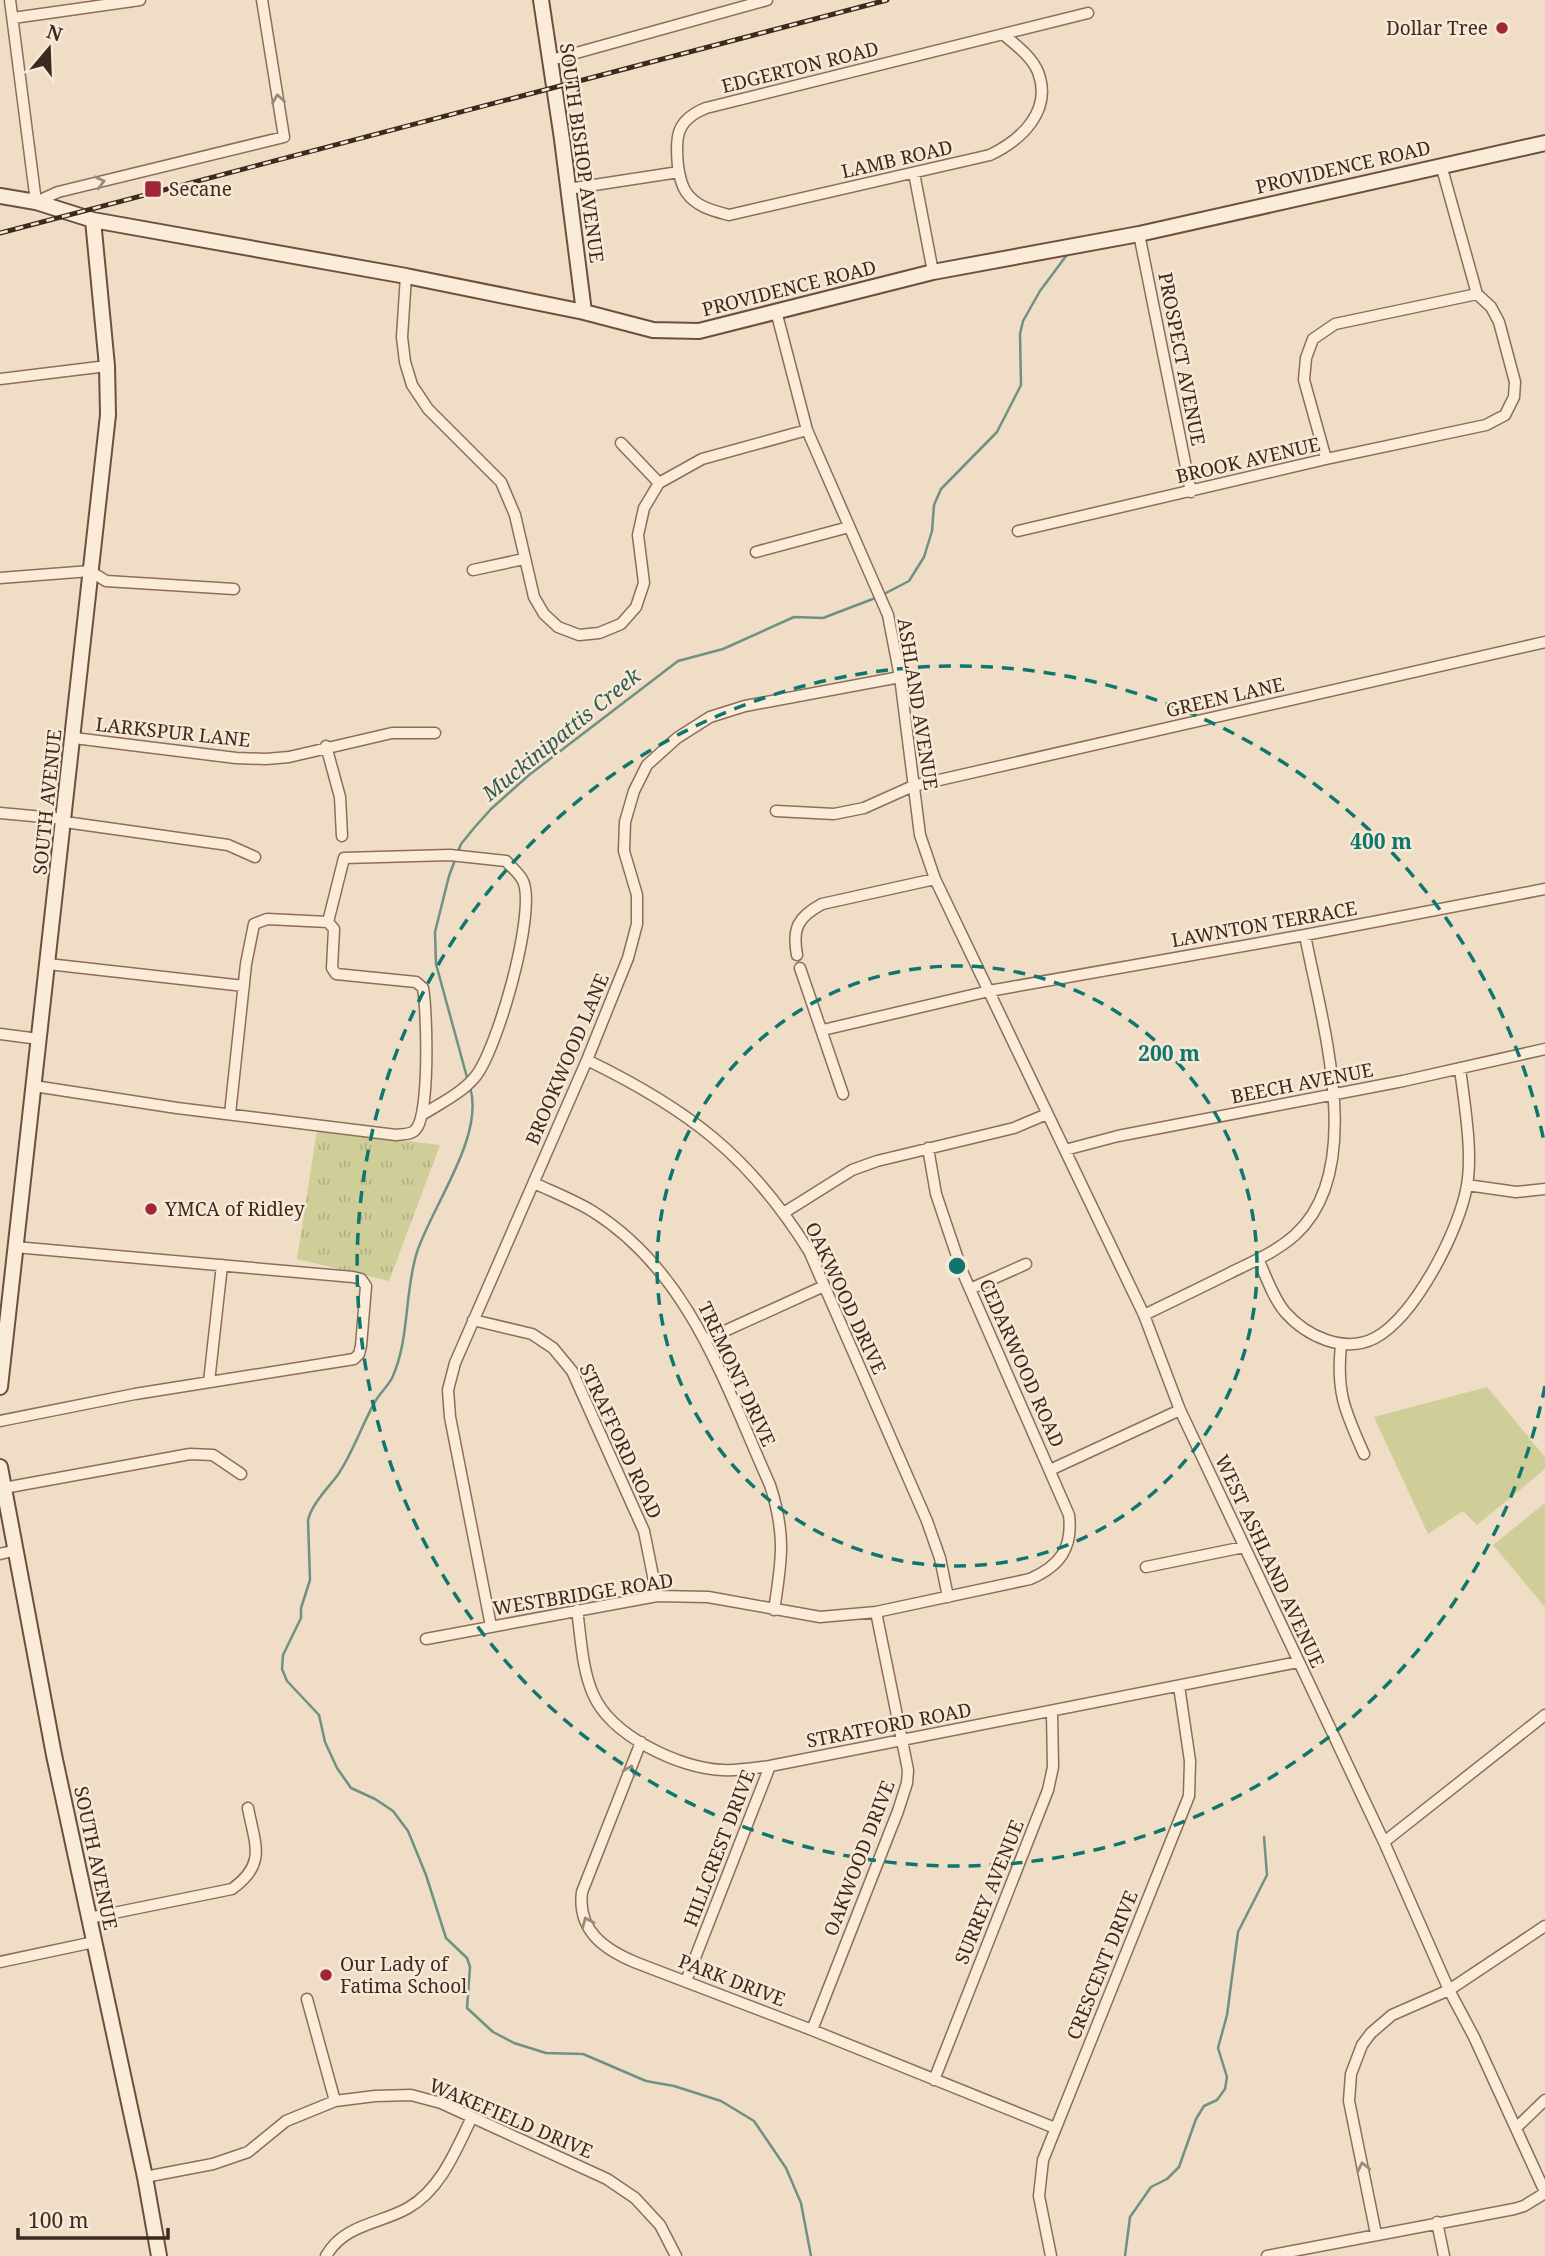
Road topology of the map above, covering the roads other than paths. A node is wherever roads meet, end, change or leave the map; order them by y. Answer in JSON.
{"nodes":[{"id":1,"x":10,"y":0,"type":"edge"},
{"id":2,"x":140,"y":0,"type":"edge"},
{"id":3,"x":261,"y":0,"type":"edge"},
{"id":4,"x":541,"y":0,"type":"edge"},
{"id":5,"x":767,"y":0,"type":"edge"},
{"id":6,"x":1088,"y":13,"type":"dead end"},
{"id":7,"x":13,"y":18,"type":"junction"},
{"id":8,"x":1004,"y":35,"type":"junction"},
{"id":9,"x":551,"y":60,"type":"junction"},
{"id":10,"x":1545,"y":142,"type":"edge"},
{"id":11,"x":1441,"y":165,"type":"junction"},
{"id":12,"x":679,"y":172,"type":"junction"},
{"id":13,"x":914,"y":173,"type":"junction"},
{"id":14,"x":568,"y":189,"type":"junction"},
{"id":15,"x":0,"y":195,"type":"edge"},
{"id":16,"x":36,"y":202,"type":"junction"},
{"id":17,"x":93,"y":220,"type":"junction"},
{"id":18,"x":1139,"y":234,"type":"junction"},
{"id":19,"x":933,"y":272,"type":"junction"},
{"id":20,"x":406,"y":276,"type":"junction"},
{"id":21,"x":1477,"y":294,"type":"junction"},
{"id":22,"x":776,"y":311,"type":"junction"},
{"id":23,"x":584,"y":312,"type":"junction"},
{"id":24,"x":107,"y":366,"type":"junction"},
{"id":25,"x":0,"y":379,"type":"edge"},
{"id":26,"x":807,"y":430,"type":"junction"},
{"id":27,"x":621,"y":443,"type":"dead end"},
{"id":28,"x":1326,"y":459,"type":"junction"},
{"id":29,"x":659,"y":483,"type":"junction"},
{"id":30,"x":1191,"y":492,"type":"junction"},
{"id":31,"x":849,"y":527,"type":"junction"},
{"id":32,"x":1018,"y":531,"type":"dead end"},
{"id":33,"x":757,"y":552,"type":"dead end"},
{"id":34,"x":524,"y":559,"type":"junction"},
{"id":35,"x":473,"y":570,"type":"dead end"},
{"id":36,"x":90,"y":571,"type":"junction"},
{"id":37,"x":0,"y":578,"type":"edge"},
{"id":38,"x":234,"y":589,"type":"dead end"},
{"id":39,"x":1545,"y":642,"type":"edge"},
{"id":40,"x":900,"y":677,"type":"junction"},
{"id":41,"x":435,"y":733,"type":"dead end"},
{"id":42,"x":74,"y":738,"type":"junction"},
{"id":43,"x":326,"y":746,"type":"junction"},
{"id":44,"x":913,"y":786,"type":"junction"},
{"id":45,"x":776,"y":811,"type":"dead end"},
{"id":46,"x":0,"y":813,"type":"edge"},
{"id":47,"x":65,"y":821,"type":"junction"},
{"id":48,"x":342,"y":836,"type":"dead end"},
{"id":49,"x":255,"y":857,"type":"dead end"},
{"id":50,"x":935,"y":879,"type":"junction"},
{"id":51,"x":1545,"y":889,"type":"edge"},
{"id":52,"x":328,"y":922,"type":"junction"},
{"id":53,"x":1305,"y":935,"type":"junction"},
{"id":54,"x":968,"y":944,"type":"joint"},
{"id":55,"x":797,"y":955,"type":"dead end"},
{"id":56,"x":48,"y":964,"type":"junction"},
{"id":57,"x":800,"y":968,"type":"dead end"},
{"id":58,"x":244,"y":986,"type":"junction"},
{"id":59,"x":989,"y":991,"type":"junction"},
{"id":60,"x":823,"y":1030,"type":"junction"},
{"id":61,"x":0,"y":1034,"type":"edge"},
{"id":62,"x":40,"y":1039,"type":"junction"},
{"id":63,"x":1545,"y":1049,"type":"edge"},
{"id":64,"x":587,"y":1060,"type":"junction"},
{"id":65,"x":1460,"y":1068,"type":"junction"},
{"id":66,"x":34,"y":1086,"type":"junction"},
{"id":67,"x":843,"y":1094,"type":"dead end"},
{"id":68,"x":1335,"y":1095,"type":"junction"},
{"id":69,"x":230,"y":1114,"type":"junction"},
{"id":70,"x":1047,"y":1114,"type":"junction"},
{"id":71,"x":422,"y":1115,"type":"junction"},
{"id":72,"x":929,"y":1148,"type":"junction"},
{"id":73,"x":1065,"y":1150,"type":"junction"},
{"id":74,"x":534,"y":1183,"type":"junction"},
{"id":75,"x":1467,"y":1185,"type":"junction"},
{"id":76,"x":1545,"y":1189,"type":"edge"},
{"id":77,"x":785,"y":1212,"type":"junction"},
{"id":78,"x":15,"y":1247,"type":"junction"},
{"id":79,"x":1258,"y":1259,"type":"junction"},
{"id":80,"x":1026,"y":1264,"type":"dead end"},
{"id":81,"x":222,"y":1265,"type":"junction"},
{"id":82,"x":824,"y":1286,"type":"junction"},
{"id":83,"x":970,"y":1289,"type":"junction"},
{"id":84,"x":1144,"y":1314,"type":"junction"},
{"id":85,"x":473,"y":1321,"type":"junction"},
{"id":86,"x":705,"y":1339,"type":"junction"},
{"id":87,"x":2,"y":1343,"type":"edge"},
{"id":88,"x":1341,"y":1345,"type":"junction"},
{"id":89,"x":209,"y":1382,"type":"junction"},
{"id":90,"x":0,"y":1387,"type":"edge"},
{"id":91,"x":1180,"y":1410,"type":"junction"},
{"id":92,"x":0,"y":1422,"type":"edge"},
{"id":93,"x":1364,"y":1454,"type":"dead end"},
{"id":94,"x":0,"y":1467,"type":"edge"},
{"id":95,"x":1050,"y":1470,"type":"junction"},
{"id":96,"x":241,"y":1474,"type":"dead end"},
{"id":97,"x":4,"y":1488,"type":"junction"},
{"id":98,"x":1244,"y":1547,"type":"junction"},
{"id":99,"x":1065,"y":1549,"type":"joint"},
{"id":100,"x":17,"y":1550,"type":"junction"},
{"id":101,"x":0,"y":1554,"type":"edge"},
{"id":102,"x":1146,"y":1567,"type":"dead end"},
{"id":103,"x":657,"y":1596,"type":"junction"},
{"id":104,"x":948,"y":1597,"type":"junction"},
{"id":105,"x":577,"y":1610,"type":"junction"},
{"id":106,"x":775,"y":1610,"type":"junction"},
{"id":107,"x":876,"y":1612,"type":"junction"},
{"id":108,"x":491,"y":1626,"type":"junction"},
{"id":109,"x":426,"y":1639,"type":"dead end"},
{"id":110,"x":1298,"y":1662,"type":"junction"},
{"id":111,"x":1179,"y":1686,"type":"junction"},
{"id":112,"x":1052,"y":1712,"type":"junction"},
{"id":113,"x":1545,"y":1715,"type":"edge"},
{"id":114,"x":904,"y":1739,"type":"junction"},
{"id":115,"x":641,"y":1742,"type":"junction"},
{"id":116,"x":770,"y":1766,"type":"junction"},
{"id":117,"x":248,"y":1808,"type":"dead end"},
{"id":118,"x":1384,"y":1842,"type":"junction"},
{"id":119,"x":89,"y":1918,"type":"junction"},
{"id":120,"x":1545,"y":1926,"type":"edge"},
{"id":121,"x":94,"y":1942,"type":"junction"},
{"id":122,"x":0,"y":1962,"type":"edge"},
{"id":123,"x":686,"y":1981,"type":"junction"},
{"id":124,"x":1449,"y":1990,"type":"junction"},
{"id":125,"x":307,"y":1999,"type":"dead end"},
{"id":126,"x":812,"y":2030,"type":"junction"},
{"id":127,"x":934,"y":2080,"type":"junction"},
{"id":128,"x":1545,"y":2099,"type":"edge"},
{"id":129,"x":335,"y":2101,"type":"junction"},
{"id":130,"x":472,"y":2117,"type":"junction"},
{"id":131,"x":1517,"y":2127,"type":"junction"},
{"id":132,"x":1055,"y":2128,"type":"junction"},
{"id":133,"x":145,"y":2177,"type":"junction"},
{"id":134,"x":1545,"y":2193,"type":"edge"},
{"id":135,"x":1437,"y":2222,"type":"junction"},
{"id":136,"x":1377,"y":2234,"type":"junction"},
{"id":137,"x":1315,"y":2251,"type":"edge"},
{"id":138,"x":159,"y":2256,"type":"edge"},
{"id":139,"x":326,"y":2256,"type":"edge"},
{"id":140,"x":676,"y":2256,"type":"edge"},
{"id":141,"x":1051,"y":2256,"type":"edge"},
{"id":142,"x":1267,"y":2256,"type":"edge"},
{"id":143,"x":1444,"y":2256,"type":"edge"}],
"edges":[{"from":1,"to":7,"type":"street"},
{"from":2,"to":7,"type":"street"},
{"from":16,"to":3,"type":"street","one_way":true},
{"from":4,"to":9,"type":"street","name":"SOUTH BISHOP AVENUE"},
{"from":5,"to":9,"type":"street"},
{"from":6,"to":8,"type":"street","name":"EDGERTON ROAD"},
{"from":7,"to":16,"type":"street"},
{"from":8,"to":12,"type":"street","name":"EDGERTON ROAD"},
{"from":8,"to":13,"type":"street","name":"LAMB ROAD"},
{"from":9,"to":14,"type":"street","name":"SOUTH BISHOP AVENUE"},
{"from":10,"to":11,"type":"street","name":"PROVIDENCE ROAD"},
{"from":11,"to":18,"type":"street","name":"PROVIDENCE ROAD"},
{"from":11,"to":21,"type":"street"},
{"from":12,"to":13,"type":"street","name":"LAMB ROAD"},
{"from":12,"to":14,"type":"street"},
{"from":13,"to":19,"type":"street"},
{"from":14,"to":23,"type":"street","name":"SOUTH BISHOP AVENUE"},
{"from":15,"to":16,"type":"street","name":"PROVIDENCE ROAD"},
{"from":16,"to":17,"type":"street","name":"PROVIDENCE ROAD"},
{"from":17,"to":20,"type":"street","name":"PROVIDENCE ROAD"},
{"from":17,"to":24,"type":"street","name":"SOUTH AVENUE"},
{"from":18,"to":19,"type":"street","name":"PROVIDENCE ROAD"},
{"from":18,"to":30,"type":"street","name":"PROSPECT AVENUE"},
{"from":19,"to":22,"type":"street","name":"PROVIDENCE ROAD"},
{"from":20,"to":23,"type":"street","name":"PROVIDENCE ROAD"},
{"from":20,"to":34,"type":"street"},
{"from":21,"to":28,"type":"street"},
{"from":21,"to":28,"type":"street","name":"BROOK AVENUE"},
{"from":22,"to":23,"type":"street","name":"PROVIDENCE ROAD"},
{"from":22,"to":26,"type":"street","name":"ASHLAND AVENUE"},
{"from":24,"to":25,"type":"street"},
{"from":24,"to":36,"type":"street","name":"SOUTH AVENUE"},
{"from":26,"to":29,"type":"street"},
{"from":26,"to":31,"type":"street","name":"ASHLAND AVENUE"},
{"from":27,"to":29,"type":"street"},
{"from":28,"to":30,"type":"street","name":"BROOK AVENUE"},
{"from":29,"to":34,"type":"street"},
{"from":30,"to":32,"type":"street","name":"BROOK AVENUE"},
{"from":31,"to":33,"type":"street"},
{"from":31,"to":40,"type":"street","name":"ASHLAND AVENUE"},
{"from":34,"to":35,"type":"street"},
{"from":36,"to":37,"type":"street"},
{"from":36,"to":38,"type":"street"},
{"from":36,"to":42,"type":"street","name":"SOUTH AVENUE"},
{"from":39,"to":44,"type":"street","name":"GREEN LANE"},
{"from":40,"to":44,"type":"street","name":"ASHLAND AVENUE"},
{"from":40,"to":64,"type":"street","name":"BROOKWOOD LANE"},
{"from":41,"to":43,"type":"street","name":"LARKSPUR LANE"},
{"from":42,"to":43,"type":"street","name":"LARKSPUR LANE"},
{"from":42,"to":47,"type":"street","name":"SOUTH AVENUE"},
{"from":43,"to":48,"type":"street"},
{"from":44,"to":45,"type":"street","name":"GREEN LANE"},
{"from":44,"to":50,"type":"street","name":"ASHLAND AVENUE"},
{"from":46,"to":47,"type":"street"},
{"from":47,"to":49,"type":"street"},
{"from":47,"to":56,"type":"street","name":"SOUTH AVENUE"},
{"from":50,"to":54,"type":"street","name":"ASHLAND AVENUE"},
{"from":50,"to":55,"type":"street"},
{"from":51,"to":53,"type":"street","name":"LAWNTON TERRACE"},
{"from":52,"to":58,"type":"street"},
{"from":52,"to":71,"type":"street"},
{"from":52,"to":71,"type":"street"},
{"from":53,"to":59,"type":"street","name":"LAWNTON TERRACE"},
{"from":53,"to":68,"type":"street"},
{"from":54,"to":59,"type":"street","name":"WEST ASHLAND AVENUE"},
{"from":56,"to":58,"type":"street"},
{"from":56,"to":62,"type":"street","name":"SOUTH AVENUE"},
{"from":57,"to":60,"type":"street"},
{"from":58,"to":69,"type":"street"},
{"from":59,"to":60,"type":"street","name":"LAWNTON TERRACE"},
{"from":59,"to":70,"type":"street","name":"WEST ASHLAND AVENUE"},
{"from":60,"to":67,"type":"street"},
{"from":61,"to":62,"type":"street"},
{"from":62,"to":66,"type":"street","name":"SOUTH AVENUE"},
{"from":63,"to":65,"type":"street","name":"BEECH AVENUE"},
{"from":64,"to":74,"type":"street","name":"BROOKWOOD LANE"},
{"from":64,"to":77,"type":"street","name":"OAKWOOD DRIVE"},
{"from":65,"to":68,"type":"street","name":"BEECH AVENUE"},
{"from":65,"to":75,"type":"street"},
{"from":66,"to":69,"type":"street"},
{"from":66,"to":78,"type":"street","name":"SOUTH AVENUE"},
{"from":68,"to":73,"type":"street","name":"BEECH AVENUE"},
{"from":68,"to":79,"type":"street"},
{"from":69,"to":71,"type":"street"},
{"from":70,"to":72,"type":"street"},
{"from":70,"to":73,"type":"street","name":"WEST ASHLAND AVENUE"},
{"from":72,"to":77,"type":"street"},
{"from":72,"to":83,"type":"street","name":"CEDARWOOD ROAD"},
{"from":73,"to":84,"type":"street","name":"WEST ASHLAND AVENUE"},
{"from":74,"to":85,"type":"street","name":"BROOKWOOD LANE"},
{"from":74,"to":86,"type":"street","name":"TREMONT DRIVE"},
{"from":75,"to":76,"type":"street"},
{"from":75,"to":88,"type":"street"},
{"from":77,"to":82,"type":"street","name":"OAKWOOD DRIVE"},
{"from":78,"to":81,"type":"street"},
{"from":78,"to":87,"type":"street","name":"SOUTH AVENUE"},
{"from":79,"to":84,"type":"street"},
{"from":79,"to":88,"type":"street"},
{"from":80,"to":83,"type":"street"},
{"from":81,"to":89,"type":"street"},
{"from":81,"to":89,"type":"street"},
{"from":82,"to":86,"type":"street"},
{"from":82,"to":104,"type":"street","name":"OAKWOOD DRIVE"},
{"from":83,"to":95,"type":"street","name":"CEDARWOOD ROAD"},
{"from":84,"to":91,"type":"street","name":"WEST ASHLAND AVENUE"},
{"from":85,"to":103,"type":"street","name":"STRAFFORD ROAD"},
{"from":85,"to":108,"type":"street","name":"BROOKWOOD LANE"},
{"from":86,"to":106,"type":"street","name":"TREMONT DRIVE"},
{"from":87,"to":90,"type":"street","name":"SOUTH AVENUE"},
{"from":88,"to":93,"type":"street"},
{"from":89,"to":92,"type":"street"},
{"from":91,"to":95,"type":"street"},
{"from":91,"to":98,"type":"street","name":"WEST ASHLAND AVENUE"},
{"from":94,"to":97,"type":"street","name":"SOUTH AVENUE"},
{"from":95,"to":99,"type":"street","name":"CEDARWOOD ROAD"},
{"from":96,"to":97,"type":"street"},
{"from":97,"to":100,"type":"street","name":"SOUTH AVENUE"},
{"from":98,"to":102,"type":"street"},
{"from":98,"to":110,"type":"street","name":"WEST ASHLAND AVENUE"},
{"from":99,"to":104,"type":"street","name":"WESTBRIDGE ROAD"},
{"from":100,"to":101,"type":"street"},
{"from":100,"to":119,"type":"street","name":"SOUTH AVENUE"},
{"from":103,"to":105,"type":"street","name":"WESTBRIDGE ROAD"},
{"from":103,"to":106,"type":"street","name":"WESTBRIDGE ROAD"},
{"from":104,"to":107,"type":"street","name":"WESTBRIDGE ROAD"},
{"from":105,"to":108,"type":"street","name":"WESTBRIDGE ROAD"},
{"from":105,"to":115,"type":"street","name":"STRATFORD ROAD"},
{"from":106,"to":107,"type":"street","name":"WESTBRIDGE ROAD"},
{"from":107,"to":114,"type":"street","name":"OAKWOOD DRIVE"},
{"from":108,"to":109,"type":"street","name":"WESTBRIDGE ROAD"},
{"from":110,"to":111,"type":"street","name":"STRATFORD ROAD"},
{"from":110,"to":118,"type":"street","name":"WEST ASHLAND AVENUE"},
{"from":111,"to":112,"type":"street","name":"STRATFORD ROAD"},
{"from":111,"to":132,"type":"street","name":"CRESCENT DRIVE"},
{"from":112,"to":114,"type":"street","name":"STRATFORD ROAD"},
{"from":112,"to":127,"type":"street","name":"SURREY AVENUE"},
{"from":113,"to":118,"type":"street"},
{"from":114,"to":116,"type":"street","name":"STRATFORD ROAD"},
{"from":114,"to":126,"type":"street","name":"OAKWOOD DRIVE"},
{"from":115,"to":116,"type":"street","name":"STRATFORD ROAD"},
{"from":123,"to":115,"type":"street","name":"PARK DRIVE","one_way":true},
{"from":116,"to":123,"type":"street","name":"HILLCREST DRIVE"},
{"from":117,"to":119,"type":"street"},
{"from":118,"to":124,"type":"street","name":"WEST ASHLAND AVENUE"},
{"from":119,"to":121,"type":"street","name":"SOUTH AVENUE"},
{"from":120,"to":124,"type":"street"},
{"from":121,"to":122,"type":"street"},
{"from":121,"to":133,"type":"street","name":"SOUTH AVENUE"},
{"from":123,"to":126,"type":"street","name":"PARK DRIVE"},
{"from":124,"to":131,"type":"street","name":"WEST ASHLAND AVENUE"},
{"from":136,"to":124,"type":"street","one_way":true},
{"from":125,"to":129,"type":"street"},
{"from":126,"to":127,"type":"street","name":"PARK DRIVE"},
{"from":127,"to":132,"type":"street","name":"PARK DRIVE"},
{"from":128,"to":131,"type":"street"},
{"from":129,"to":130,"type":"street","name":"WAKEFIELD DRIVE"},
{"from":129,"to":133,"type":"street","name":"WAKEFIELD DRIVE"},
{"from":130,"to":139,"type":"street"},
{"from":130,"to":140,"type":"street","name":"WAKEFIELD DRIVE"},
{"from":131,"to":134,"type":"street","name":"WEST ASHLAND AVENUE"},
{"from":132,"to":141,"type":"street","name":"CRESCENT DRIVE"},
{"from":133,"to":138,"type":"street","name":"SOUTH AVENUE"},
{"from":134,"to":135,"type":"street"},
{"from":135,"to":136,"type":"street"},
{"from":135,"to":143,"type":"street"},
{"from":136,"to":137,"type":"street"},
{"from":137,"to":142,"type":"street"}]}
